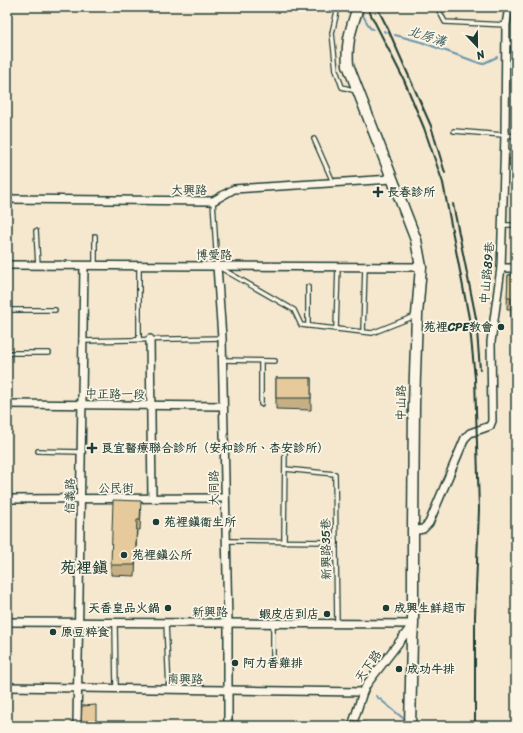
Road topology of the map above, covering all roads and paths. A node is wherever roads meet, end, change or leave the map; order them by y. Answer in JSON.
{"nodes":[{"id":1,"x":8,"y":7,"type":"edge"},
{"id":2,"x":338,"y":7,"type":"edge"},
{"id":3,"x":358,"y":7,"type":"edge"},
{"id":4,"x":436,"y":7,"type":"edge"},
{"id":5,"x":509,"y":7,"type":"edge"},
{"id":6,"x":506,"y":25,"type":"junction"},
{"id":7,"x":506,"y":43,"type":"junction"},
{"id":8,"x":516,"y":44,"type":"edge"},
{"id":9,"x":7,"y":79,"type":"edge"},
{"id":10,"x":358,"y":92,"type":"junction"},
{"id":11,"x":454,"y":131,"type":"dead end"},
{"id":12,"x":505,"y":135,"type":"junction"},
{"id":13,"x":516,"y":136,"type":"edge"},
{"id":14,"x":314,"y":139,"type":"dead end"},
{"id":15,"x":504,"y":151,"type":"junction"},
{"id":16,"x":516,"y":154,"type":"edge"},
{"id":17,"x":392,"y":178,"type":"junction"},
{"id":18,"x":333,"y":182,"type":"junction"},
{"id":19,"x":7,"y":199,"type":"edge"},
{"id":20,"x":213,"y":201,"type":"junction"},
{"id":21,"x":502,"y":224,"type":"junction"},
{"id":22,"x":516,"y":225,"type":"edge"},
{"id":23,"x":36,"y":231,"type":"dead end"},
{"id":24,"x":95,"y":236,"type":"dead end"},
{"id":25,"x":7,"y":265,"type":"edge"},
{"id":26,"x":38,"y":266,"type":"junction"},
{"id":27,"x":84,"y":266,"type":"junction"},
{"id":28,"x":95,"y":266,"type":"junction"},
{"id":29,"x":139,"y":266,"type":"junction"},
{"id":30,"x":217,"y":266,"type":"junction"},
{"id":31,"x":338,"y":266,"type":"junction"},
{"id":32,"x":365,"y":267,"type":"junction"},
{"id":33,"x":420,"y":267,"type":"junction"},
{"id":34,"x":501,"y":268,"type":"junction"},
{"id":35,"x":516,"y":268,"type":"edge"},
{"id":36,"x":308,"y":287,"type":"dead end"},
{"id":37,"x":7,"y":310,"type":"edge"},
{"id":38,"x":55,"y":310,"type":"dead end"},
{"id":39,"x":417,"y":315,"type":"junction"},
{"id":40,"x":308,"y":326,"type":"junction"},
{"id":41,"x":336,"y":329,"type":"junction"},
{"id":42,"x":363,"y":332,"type":"junction"},
{"id":43,"x":222,"y":338,"type":"junction"},
{"id":44,"x":150,"y":339,"type":"junction"},
{"id":45,"x":139,"y":340,"type":"junction"},
{"id":46,"x":83,"y":341,"type":"junction"},
{"id":47,"x":7,"y":353,"type":"edge"},
{"id":48,"x":49,"y":353,"type":"dead end"},
{"id":49,"x":222,"y":360,"type":"junction"},
{"id":50,"x":261,"y":361,"type":"junction"},
{"id":51,"x":275,"y":361,"type":"dead end"},
{"id":52,"x":7,"y":404,"type":"edge"},
{"id":53,"x":82,"y":404,"type":"junction"},
{"id":54,"x":261,"y":404,"type":"dead end"},
{"id":55,"x":151,"y":405,"type":"junction"},
{"id":56,"x":223,"y":406,"type":"junction"},
{"id":57,"x":38,"y":451,"type":"dead end"},
{"id":58,"x":285,"y":451,"type":"dead end"},
{"id":59,"x":81,"y":452,"type":"junction"},
{"id":60,"x":285,"y":470,"type":"junction"},
{"id":61,"x":152,"y":498,"type":"junction"},
{"id":62,"x":225,"y":498,"type":"junction"},
{"id":63,"x":7,"y":499,"type":"edge"},
{"id":64,"x":81,"y":499,"type":"junction"},
{"id":65,"x":413,"y":531,"type":"junction"},
{"id":66,"x":226,"y":541,"type":"junction"},
{"id":67,"x":284,"y":542,"type":"junction"},
{"id":68,"x":336,"y":542,"type":"junction"},
{"id":69,"x":7,"y":622,"type":"edge"},
{"id":70,"x":79,"y":622,"type":"junction"},
{"id":71,"x":115,"y":623,"type":"junction"},
{"id":72,"x":166,"y":623,"type":"junction"},
{"id":73,"x":228,"y":623,"type":"junction"},
{"id":74,"x":273,"y":623,"type":"junction"},
{"id":75,"x":337,"y":624,"type":"junction"},
{"id":76,"x":414,"y":624,"type":"junction"},
{"id":77,"x":273,"y":661,"type":"dead end"},
{"id":78,"x":7,"y":688,"type":"edge"},
{"id":79,"x":78,"y":688,"type":"junction"},
{"id":80,"x":116,"y":689,"type":"junction"},
{"id":81,"x":169,"y":690,"type":"junction"},
{"id":82,"x":229,"y":690,"type":"junction"},
{"id":83,"x":362,"y":692,"type":"junction"},
{"id":84,"x":77,"y":726,"type":"edge"},
{"id":85,"x":228,"y":726,"type":"edge"},
{"id":86,"x":352,"y":726,"type":"edge"},
{"id":87,"x":410,"y":726,"type":"edge"}],
"edges":[{"from":1,"to":9,"type":"lane"},
{"from":2,"to":10,"type":"lane"},
{"from":3,"to":10,"type":"street","name":"中山路"},
{"from":4,"to":6,"type":"lane"},
{"from":5,"to":6,"type":"street","name":"中山路89巷"},
{"from":6,"to":7,"type":"street","name":"中山路89巷"},
{"from":7,"to":8,"type":"lane"},
{"from":7,"to":12,"type":"street","name":"中山路89巷"},
{"from":10,"to":17,"type":"street","name":"中山路"},
{"from":11,"to":12,"type":"lane"},
{"from":12,"to":13,"type":"lane"},
{"from":12,"to":15,"type":"street","name":"中山路89巷"},
{"from":14,"to":18,"type":"lane"},
{"from":15,"to":16,"type":"lane"},
{"from":15,"to":21,"type":"street","name":"中山路89巷"},
{"from":17,"to":18,"type":"street","name":"大興路"},
{"from":17,"to":33,"type":"street","name":"中山路"},
{"from":18,"to":20,"type":"street","name":"大興路"},
{"from":19,"to":20,"type":"street","name":"大興路"},
{"from":20,"to":30,"type":"lane","name":"大同路"},
{"from":21,"to":22,"type":"lane"},
{"from":21,"to":34,"type":"street","name":"中山路89巷"},
{"from":23,"to":26,"type":"lane"},
{"from":24,"to":28,"type":"lane"},
{"from":25,"to":26,"type":"street","name":"博愛路"},
{"from":26,"to":27,"type":"street","name":"博愛路"},
{"from":27,"to":28,"type":"street","name":"博愛路"},
{"from":27,"to":46,"type":"street","name":"信義路"},
{"from":28,"to":29,"type":"street","name":"博愛路"},
{"from":29,"to":30,"type":"street","name":"博愛路"},
{"from":29,"to":45,"type":"lane"},
{"from":30,"to":31,"type":"street","name":"博愛路"},
{"from":30,"to":40,"type":"lane"},
{"from":30,"to":43,"type":"street","name":"大同路"},
{"from":31,"to":32,"type":"street","name":"博愛路"},
{"from":31,"to":41,"type":"lane"},
{"from":32,"to":33,"type":"street","name":"博愛路"},
{"from":32,"to":42,"type":"lane"},
{"from":33,"to":39,"type":"street","name":"中山路"},
{"from":34,"to":35,"type":"street"},
{"from":34,"to":65,"type":"street","name":"中山路89巷"},
{"from":36,"to":40,"type":"lane"},
{"from":37,"to":38,"type":"lane"},
{"from":39,"to":42,"type":"lane"},
{"from":39,"to":65,"type":"street","name":"中山路"},
{"from":40,"to":41,"type":"lane"},
{"from":41,"to":42,"type":"lane"},
{"from":43,"to":44,"type":"lane"},
{"from":43,"to":49,"type":"street","name":"大同路"},
{"from":44,"to":45,"type":"lane"},
{"from":44,"to":55,"type":"street"},
{"from":45,"to":46,"type":"lane"},
{"from":46,"to":53,"type":"street","name":"信義路"},
{"from":47,"to":48,"type":"lane"},
{"from":49,"to":50,"type":"lane"},
{"from":49,"to":56,"type":"street","name":"大同路"},
{"from":50,"to":51,"type":"lane"},
{"from":50,"to":54,"type":"lane"},
{"from":52,"to":53,"type":"street","name":"中正路一段"},
{"from":53,"to":55,"type":"street","name":"中正路一段"},
{"from":53,"to":59,"type":"street","name":"信義路"},
{"from":55,"to":56,"type":"street","name":"中正路一段"},
{"from":55,"to":61,"type":"street"},
{"from":56,"to":62,"type":"street","name":"大同路"},
{"from":57,"to":59,"type":"lane"},
{"from":58,"to":60,"type":"lane"},
{"from":59,"to":64,"type":"street","name":"信義路"},
{"from":60,"to":67,"type":"lane"},
{"from":60,"to":68,"type":"lane","name":"新興路35巷"},
{"from":61,"to":62,"type":"street","name":"公民街"},
{"from":61,"to":64,"type":"street","name":"公民街"},
{"from":62,"to":66,"type":"street","name":"大同路"},
{"from":63,"to":64,"type":"street","name":"公民街"},
{"from":64,"to":70,"type":"street","name":"信義路"},
{"from":65,"to":76,"type":"street","name":"中山路"},
{"from":66,"to":67,"type":"lane"},
{"from":66,"to":73,"type":"street","name":"大同路"},
{"from":67,"to":68,"type":"lane"},
{"from":68,"to":75,"type":"lane","name":"新興路35巷"},
{"from":69,"to":70,"type":"street","name":"新興路"},
{"from":70,"to":71,"type":"street","name":"新興路"},
{"from":70,"to":79,"type":"street","name":"信義路"},
{"from":71,"to":72,"type":"street","name":"新興路"},
{"from":71,"to":80,"type":"lane"},
{"from":72,"to":73,"type":"street","name":"新興路"},
{"from":72,"to":81,"type":"lane"},
{"from":73,"to":74,"type":"street","name":"新興路"},
{"from":73,"to":82,"type":"street","name":"大同路"},
{"from":74,"to":75,"type":"street","name":"新興路"},
{"from":74,"to":77,"type":"lane"},
{"from":75,"to":76,"type":"street","name":"新興路"},
{"from":76,"to":83,"type":"street","name":"天下路"},
{"from":76,"to":87,"type":"street","name":"中山路"},
{"from":78,"to":79,"type":"street","name":"南興路"},
{"from":79,"to":80,"type":"street","name":"南興路"},
{"from":79,"to":84,"type":"street","name":"信義路"},
{"from":80,"to":81,"type":"street","name":"南興路"},
{"from":81,"to":82,"type":"street","name":"南興路"},
{"from":82,"to":83,"type":"street","name":"南興路"},
{"from":82,"to":85,"type":"street","name":"大同路"},
{"from":83,"to":86,"type":"street","name":"天下路"}]}
